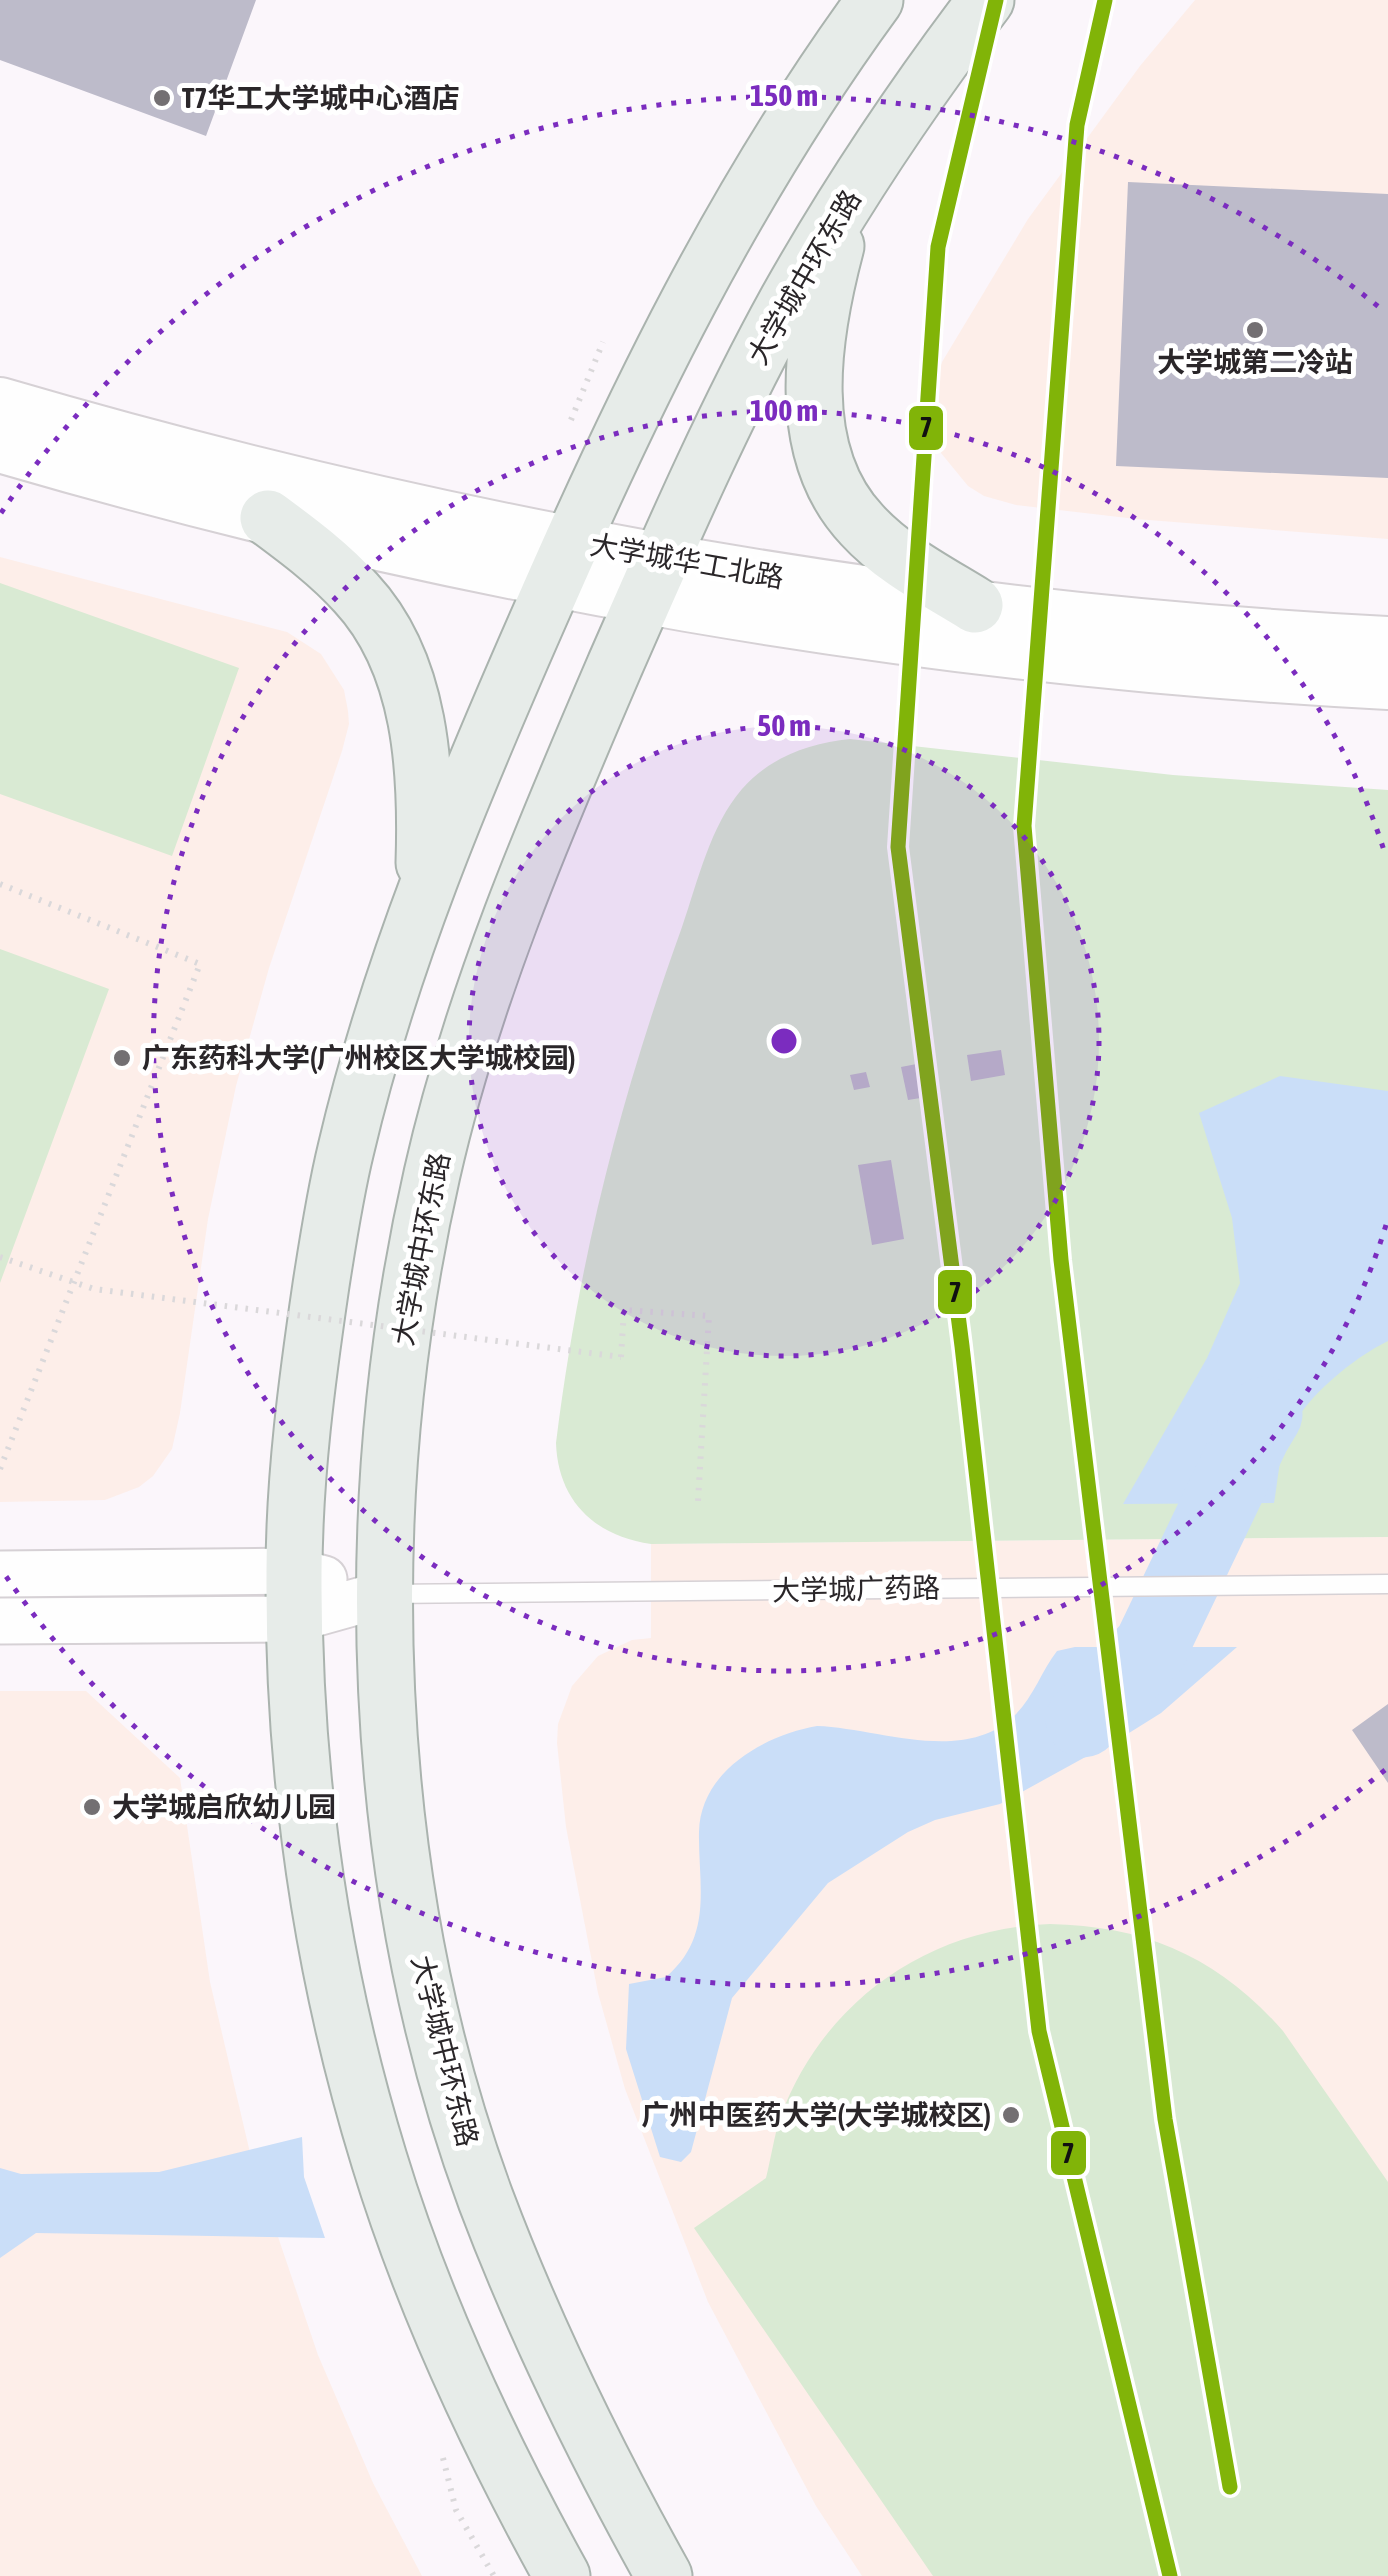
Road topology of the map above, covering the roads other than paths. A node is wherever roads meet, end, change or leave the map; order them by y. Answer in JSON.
{"nodes":[{"id":1,"x":875,"y":0,"type":"edge"},
{"id":2,"x":986,"y":0,"type":"edge"},
{"id":3,"x":848,"y":198,"type":"junction"},
{"id":4,"x":0,"y":403,"type":"edge"},
{"id":5,"x":0,"y":447,"type":"edge"},
{"id":6,"x":268,"y":518,"type":"junction"},
{"id":7,"x":563,"y":561,"type":"junction"},
{"id":8,"x":653,"y":577,"type":"junction"},
{"id":9,"x":976,"y":604,"type":"junction"},
{"id":10,"x":1388,"y":642,"type":"edge"},
{"id":11,"x":1388,"y":684,"type":"edge"},
{"id":12,"x":423,"y":900,"type":"junction"},
{"id":13,"x":0,"y":1574,"type":"edge"},
{"id":14,"x":1388,"y":1584,"type":"edge"},
{"id":15,"x":384,"y":1594,"type":"junction"},
{"id":16,"x":294,"y":1595,"type":"junction"},
{"id":17,"x":0,"y":1621,"type":"edge"},
{"id":18,"x":562,"y":2576,"type":"edge"},
{"id":19,"x":664,"y":2576,"type":"edge"}],
"edges":[{"from":1,"to":7,"type":"main road"},
{"from":2,"to":3,"type":"main road","name":"大学城中环东路"},
{"from":3,"to":8,"type":"main road","name":"大学城中环东路"},
{"from":3,"to":9,"type":"main road"},
{"from":4,"to":7,"type":"main road","name":"大学城华工北路"},
{"from":5,"to":6,"type":"main road","name":"大学城华工北路"},
{"from":6,"to":7,"type":"main road","name":"大学城华工北路"},
{"from":6,"to":12,"type":"main road"},
{"from":7,"to":8,"type":"main road","name":"大学城华工北路"},
{"from":7,"to":12,"type":"main road"},
{"from":8,"to":9,"type":"main road","name":"大学城华工北路"},
{"from":8,"to":11,"type":"main road","name":"大学城华工北路"},
{"from":8,"to":15,"type":"main road","name":"大学城中环东路"},
{"from":9,"to":10,"type":"main road","name":"大学城华工北路"},
{"from":12,"to":16,"type":"main road"},
{"from":13,"to":16,"type":"street","name":"大学城广药路"},
{"from":14,"to":15,"type":"lane","name":"大学城广药路"},
{"from":15,"to":16,"type":"street","name":"大学城广药路"},
{"from":15,"to":19,"type":"main road","name":"大学城中环东路"},
{"from":16,"to":17,"type":"street","name":"大学城广药路"},
{"from":16,"to":18,"type":"main road"}]}
